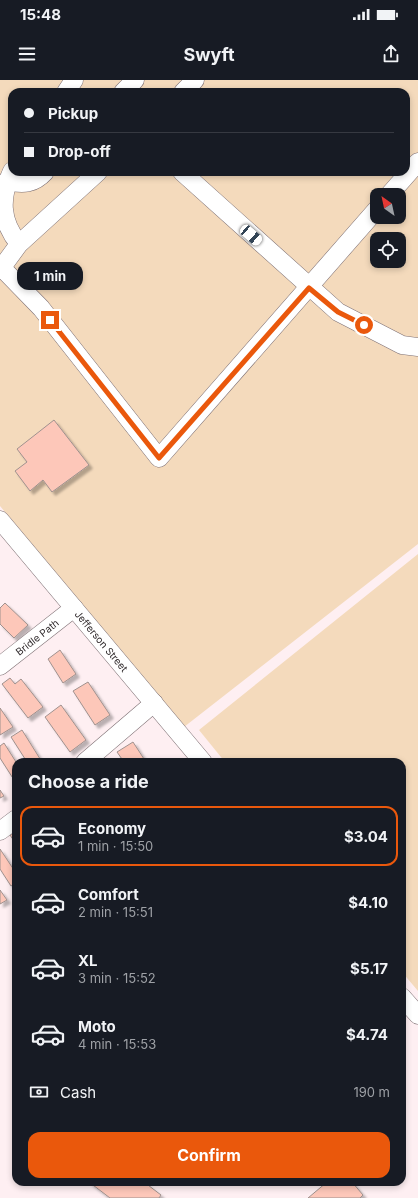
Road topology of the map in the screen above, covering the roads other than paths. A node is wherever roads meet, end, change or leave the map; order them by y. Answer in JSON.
{"nodes":[{"id":1,"x":135,"y":80,"type":"edge"},
{"id":2,"x":195,"y":80,"type":"edge"},
{"id":3,"x":127,"y":88,"type":"edge"},
{"id":4,"x":187,"y":88,"type":"edge"},
{"id":5,"x":418,"y":162,"type":"edge"},
{"id":6,"x":410,"y":171,"type":"edge"},
{"id":7,"x":10,"y":176,"type":"edge"},
{"id":8,"x":41,"y":176,"type":"edge"},
{"id":9,"x":94,"y":176,"type":"edge"},
{"id":10,"x":186,"y":176,"type":"edge"},
{"id":11,"x":406,"y":176,"type":"edge"},
{"id":12,"x":395,"y":188,"type":"edge"},
{"id":13,"x":370,"y":217,"type":"edge"},
{"id":14,"x":19,"y":244,"type":"junction"},
{"id":15,"x":1,"y":269,"type":"edge"},
{"id":16,"x":309,"y":288,"type":"junction"},
{"id":17,"x":418,"y":346,"type":"edge"},
{"id":18,"x":0,"y":520,"type":"edge"},
{"id":19,"x":74,"y":608,"type":"junction"},
{"id":20,"x":0,"y":666,"type":"edge"},
{"id":21,"x":154,"y":703,"type":"junction"},
{"id":22,"x":90,"y":758,"type":"edge"},
{"id":23,"x":200,"y":758,"type":"edge"},
{"id":24,"x":12,"y":822,"type":"edge"},
{"id":25,"x":0,"y":831,"type":"edge"},
{"id":26,"x":406,"y":1002,"type":"edge"},
{"id":27,"x":418,"y":1015,"type":"edge"}],
"edges":[{"from":1,"to":3,"type":"street"},
{"from":2,"to":4,"type":"street"},
{"from":5,"to":6,"type":"street"},
{"from":7,"to":8,"type":"street"},
{"from":7,"to":14,"type":"street"},
{"from":9,"to":14,"type":"street"},
{"from":10,"to":16,"type":"street"},
{"from":11,"to":12,"type":"street"},
{"from":13,"to":16,"type":"street"},
{"from":14,"to":15,"type":"street"},
{"from":15,"to":16,"type":"street"},
{"from":16,"to":17,"type":"street"},
{"from":18,"to":19,"type":"street","name":"Jefferson Street"},
{"from":19,"to":20,"type":"street","name":"Bridle Path"},
{"from":19,"to":21,"type":"street","name":"Jefferson Street"},
{"from":21,"to":22,"type":"street"},
{"from":21,"to":23,"type":"street","name":"Jefferson Street"},
{"from":24,"to":25,"type":"street"},
{"from":26,"to":27,"type":"street"}]}
